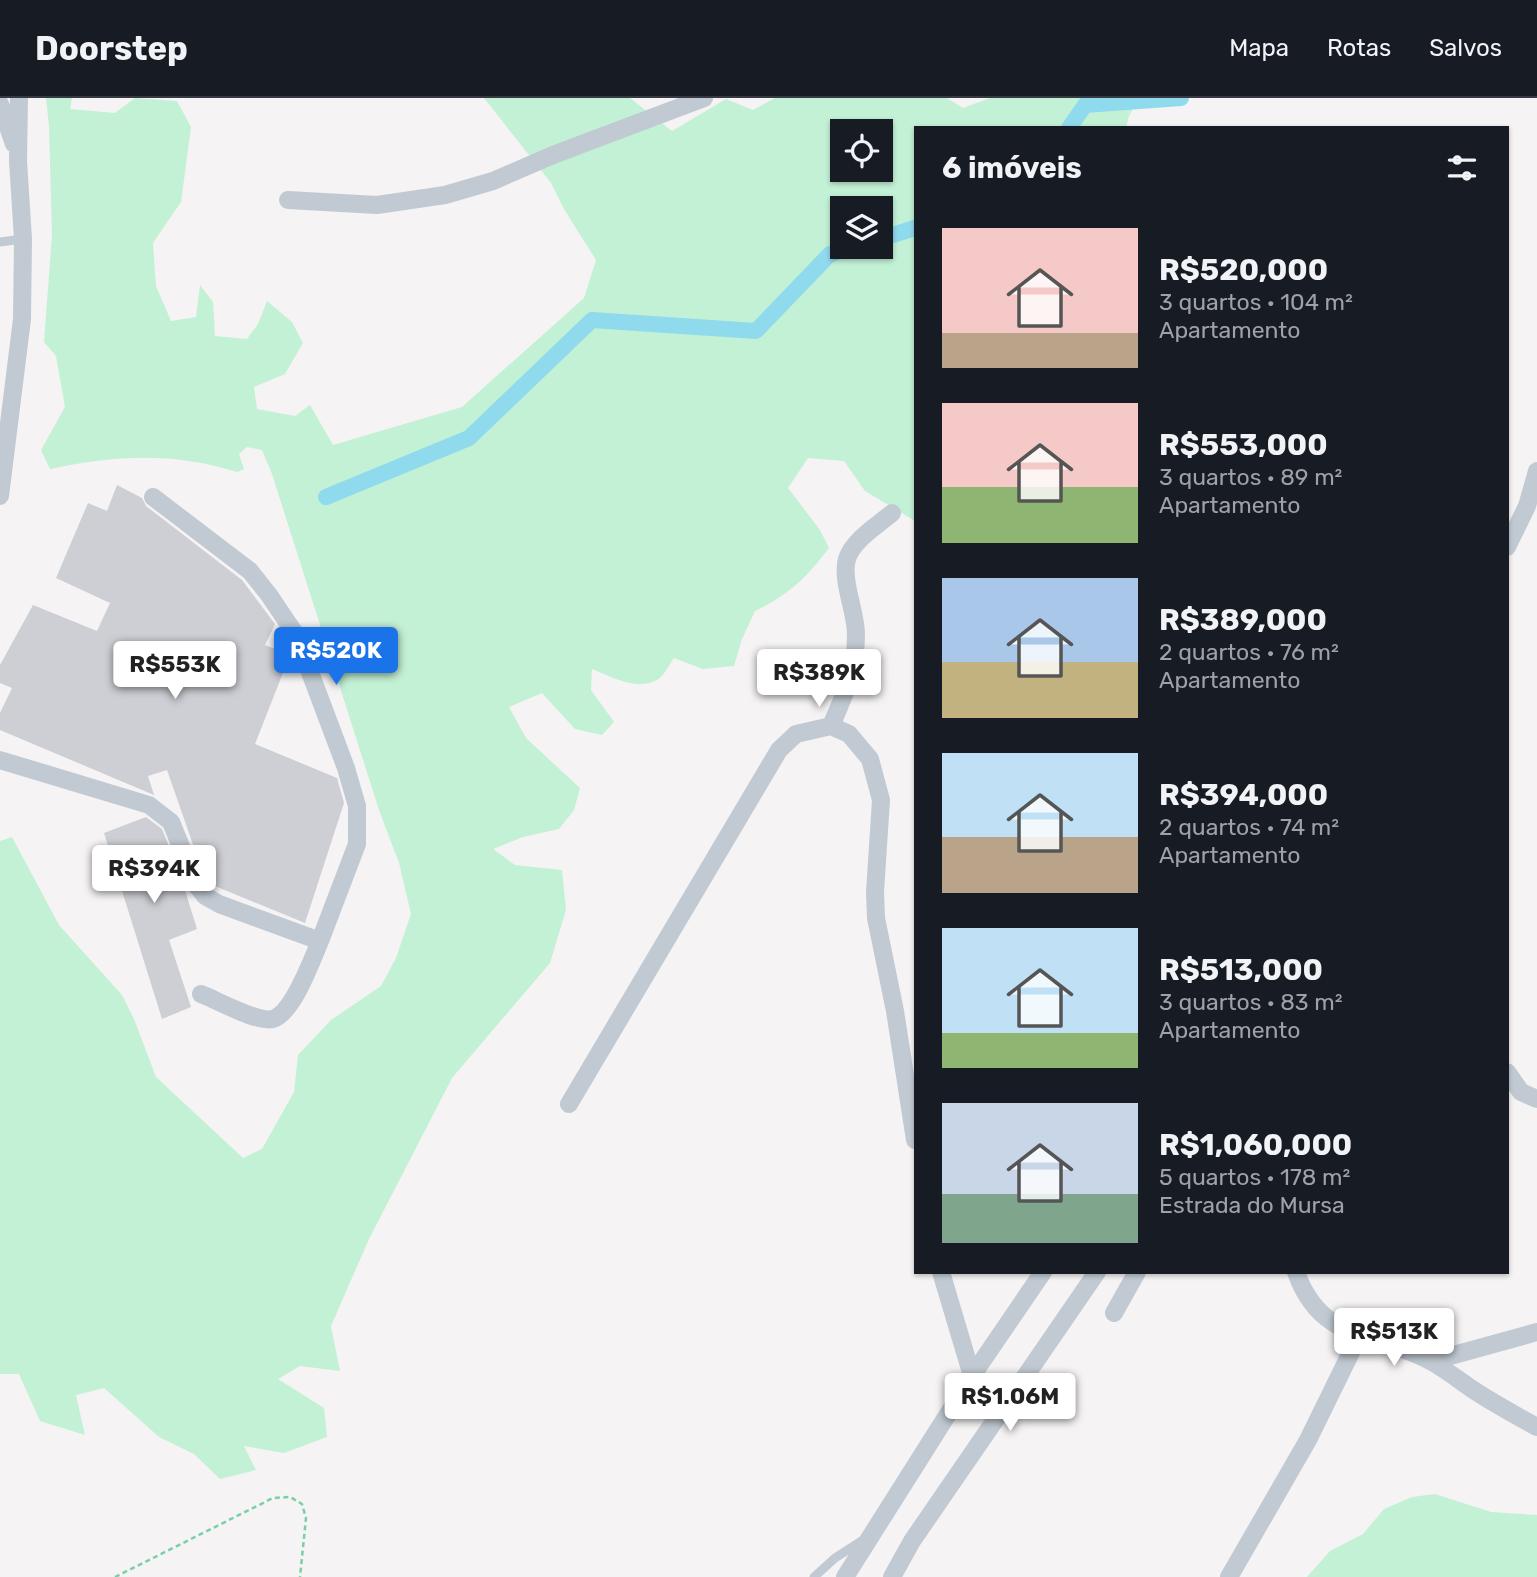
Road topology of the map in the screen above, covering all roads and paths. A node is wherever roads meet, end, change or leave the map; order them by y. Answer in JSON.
{"nodes":[{"id":1,"x":19,"y":98,"type":"edge"},
{"id":2,"x":704,"y":98,"type":"edge"},
{"id":3,"x":0,"y":104,"type":"edge"},
{"id":4,"x":18,"y":161,"type":"junction"},
{"id":5,"x":288,"y":200,"type":"dead end"},
{"id":6,"x":23,"y":239,"type":"junction"},
{"id":7,"x":0,"y":242,"type":"edge"},
{"id":8,"x":1537,"y":471,"type":"edge"},
{"id":9,"x":0,"y":496,"type":"edge"},
{"id":10,"x":153,"y":497,"type":"dead end"},
{"id":11,"x":892,"y":513,"type":"dead end"},
{"id":12,"x":1509,"y":543,"type":"edge"},
{"id":13,"x":831,"y":726,"type":"junction"},
{"id":14,"x":0,"y":760,"type":"edge"},
{"id":15,"x":320,"y":941,"type":"junction"},
{"id":16,"x":201,"y":994,"type":"dead end"},
{"id":17,"x":1509,"y":1075,"type":"edge"},
{"id":18,"x":911,"y":1087,"type":"edge"},
{"id":19,"x":1537,"y":1099,"type":"edge"},
{"id":20,"x":569,"y":1104,"type":"dead end"},
{"id":21,"x":914,"y":1127,"type":"edge"},
{"id":22,"x":942,"y":1274,"type":"edge"},
{"id":23,"x":1042,"y":1274,"type":"edge"},
{"id":24,"x":1096,"y":1274,"type":"edge"},
{"id":25,"x":1136,"y":1274,"type":"edge"},
{"id":26,"x":1297,"y":1274,"type":"edge"},
{"id":27,"x":1114,"y":1313,"type":"dead end"},
{"id":28,"x":1537,"y":1332,"type":"edge"},
{"id":29,"x":1359,"y":1336,"type":"junction"},
{"id":30,"x":1432,"y":1361,"type":"junction"},
{"id":31,"x":972,"y":1376,"type":"junction"},
{"id":32,"x":1537,"y":1427,"type":"edge"},
{"id":33,"x":871,"y":1536,"type":"junction"},
{"id":34,"x":115,"y":1577,"type":"edge"},
{"id":35,"x":300,"y":1577,"type":"edge"},
{"id":36,"x":814,"y":1577,"type":"edge"},
{"id":37,"x":845,"y":1577,"type":"edge"},
{"id":38,"x":892,"y":1577,"type":"edge"},
{"id":39,"x":1229,"y":1577,"type":"edge"}],
"edges":[{"from":1,"to":4,"type":"street"},
{"from":2,"to":5,"type":"street"},
{"from":3,"to":4,"type":"street"},
{"from":4,"to":6,"type":"street"},
{"from":6,"to":7,"type":"lane"},
{"from":6,"to":9,"type":"street"},
{"from":8,"to":12,"type":"street"},
{"from":10,"to":15,"type":"street"},
{"from":11,"to":13,"type":"street"},
{"from":13,"to":18,"type":"street"},
{"from":13,"to":20,"type":"street"},
{"from":14,"to":15,"type":"street"},
{"from":15,"to":16,"type":"street"},
{"from":17,"to":19,"type":"street"},
{"from":18,"to":21,"type":"street"},
{"from":22,"to":31,"type":"street"},
{"from":23,"to":31,"type":"street"},
{"from":24,"to":38,"type":"street"},
{"from":25,"to":27,"type":"street"},
{"from":26,"to":29,"type":"street"},
{"from":28,"to":30,"type":"street"},
{"from":29,"to":30,"type":"street"},
{"from":29,"to":39,"type":"street"},
{"from":30,"to":32,"type":"street"},
{"from":31,"to":33,"type":"street"},
{"from":33,"to":36,"type":"lane"},
{"from":33,"to":37,"type":"street"},
{"from":34,"to":35,"type":"path"}]}
